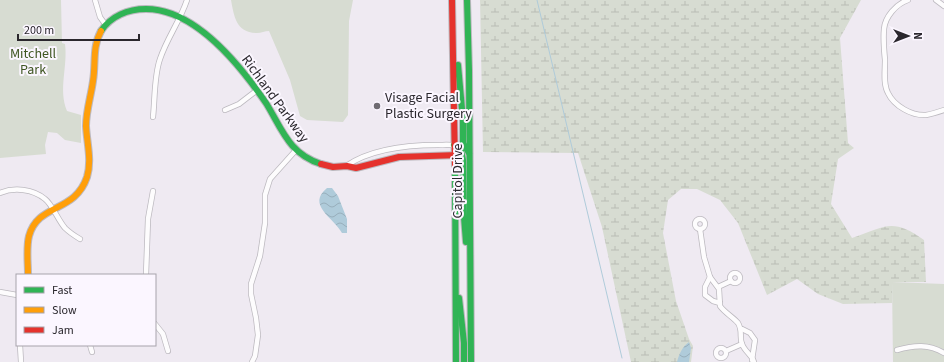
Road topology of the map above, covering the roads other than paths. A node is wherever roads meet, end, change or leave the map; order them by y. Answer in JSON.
{"nodes":[{"id":1,"x":95,"y":0,"type":"edge"},
{"id":2,"x":187,"y":0,"type":"edge"},
{"id":3,"x":452,"y":0,"type":"edge"},
{"id":4,"x":467,"y":0,"type":"edge"},
{"id":5,"x":908,"y":0,"type":"edge"},
{"id":6,"x":936,"y":0,"type":"edge"},
{"id":7,"x":944,"y":6,"type":"edge"},
{"id":8,"x":181,"y":16,"type":"junction"},
{"id":9,"x":105,"y":24,"type":"junction"},
{"id":10,"x":453,"y":42,"type":"junction"},
{"id":11,"x":256,"y":91,"type":"junction"},
{"id":12,"x":225,"y":110,"type":"dead end"},
{"id":13,"x":944,"y":110,"type":"edge"},
{"id":14,"x":153,"y":117,"type":"dead end"},
{"id":15,"x":454,"y":145,"type":"junction"},
{"id":16,"x":399,"y":148,"type":"junction"},
{"id":17,"x":296,"y":150,"type":"junction"},
{"id":18,"x":470,"y":153,"type":"junction"},
{"id":19,"x":462,"y":155,"type":"junction"},
{"id":20,"x":454,"y":156,"type":"junction"},
{"id":21,"x":399,"y":157,"type":"junction"},
{"id":22,"x":346,"y":166,"type":"junction"},
{"id":23,"x":153,"y":190,"type":"dead end"},
{"id":24,"x":0,"y":193,"type":"edge"},
{"id":25,"x":52,"y":209,"type":"junction"},
{"id":26,"x":700,"y":229,"type":"dead end"},
{"id":27,"x":80,"y":239,"type":"dead end"},
{"id":28,"x":28,"y":274,"type":"edge"},
{"id":29,"x":146,"y":274,"type":"edge"},
{"id":30,"x":710,"y":277,"type":"junction"},
{"id":31,"x":456,"y":278,"type":"junction"},
{"id":32,"x":731,"y":281,"type":"dead end"},
{"id":33,"x":471,"y":282,"type":"junction"},
{"id":34,"x":718,"y":287,"type":"junction"},
{"id":35,"x":0,"y":292,"type":"edge"},
{"id":36,"x":16,"y":295,"type":"edge"},
{"id":37,"x":720,"y":303,"type":"junction"},
{"id":38,"x":156,"y":325,"type":"edge"},
{"id":39,"x":742,"y":329,"type":"junction"},
{"id":40,"x":742,"y":344,"type":"junction"},
{"id":41,"x":20,"y":346,"type":"edge"},
{"id":42,"x":90,"y":346,"type":"edge"},
{"id":43,"x":897,"y":350,"type":"dead end"},
{"id":44,"x":168,"y":351,"type":"dead end"},
{"id":45,"x":726,"y":351,"type":"dead end"},
{"id":46,"x":92,"y":352,"type":"dead end"},
{"id":47,"x":944,"y":353,"type":"edge"},
{"id":48,"x":255,"y":356,"type":"junction"},
{"id":49,"x":753,"y":360,"type":"edge"},
{"id":50,"x":21,"y":362,"type":"edge"},
{"id":51,"x":252,"y":362,"type":"edge"},
{"id":52,"x":257,"y":362,"type":"edge"},
{"id":53,"x":456,"y":362,"type":"edge"},
{"id":54,"x":464,"y":362,"type":"edge"},
{"id":55,"x":471,"y":362,"type":"edge"}],
"edges":[{"from":1,"to":9,"type":"street"},
{"from":2,"to":8,"type":"street"},
{"from":3,"to":10,"type":"main road","name":"Capitol Drive"},
{"from":4,"to":18,"type":"main road","name":"Capitol Drive"},
{"from":5,"to":13,"type":"street"},
{"from":6,"to":7,"type":"street"},
{"from":8,"to":9,"type":"main road","name":"Richland Parkway"},
{"from":8,"to":11,"type":"main road","name":"Richland Parkway"},
{"from":8,"to":14,"type":"street"},
{"from":9,"to":25,"type":"main road"},
{"from":10,"to":15,"type":"main road","name":"Capitol Drive"},
{"from":10,"to":18,"type":"main road"},
{"from":11,"to":12,"type":"street"},
{"from":11,"to":17,"type":"main road","name":"Richland Parkway"},
{"from":15,"to":16,"type":"street","name":"Richland Parkway"},
{"from":15,"to":18,"type":"street","name":"Richland Parkway"},
{"from":15,"to":19,"type":"main road"},
{"from":15,"to":20,"type":"main road","name":"Capitol Drive"},
{"from":16,"to":21,"type":"street"},
{"from":16,"to":22,"type":"street","name":"Richland Parkway"},
{"from":17,"to":22,"type":"main road","name":"Richland Parkway"},
{"from":17,"to":48,"type":"street"},
{"from":18,"to":19,"type":"main road","name":"Richland Parkway"},
{"from":18,"to":33,"type":"main road","name":"Capitol Drive"},
{"from":19,"to":20,"type":"main road","name":"Richland Parkway"},
{"from":19,"to":33,"type":"main road"},
{"from":20,"to":21,"type":"main road","name":"Richland Parkway"},
{"from":20,"to":31,"type":"main road","name":"Capitol Drive"},
{"from":21,"to":22,"type":"main road","name":"Richland Parkway"},
{"from":23,"to":29,"type":"street"},
{"from":24,"to":25,"type":"street"},
{"from":25,"to":27,"type":"street"},
{"from":25,"to":28,"type":"main road"},
{"from":26,"to":30,"type":"street"},
{"from":30,"to":34,"type":"street"},
{"from":30,"to":37,"type":"street"},
{"from":31,"to":53,"type":"main road","name":"Capitol Drive"},
{"from":31,"to":54,"type":"main road"},
{"from":32,"to":34,"type":"street"},
{"from":33,"to":55,"type":"main road","name":"Capitol Drive"},
{"from":34,"to":37,"type":"street"},
{"from":35,"to":36,"type":"street"},
{"from":37,"to":39,"type":"street"},
{"from":38,"to":44,"type":"street"},
{"from":39,"to":40,"type":"street"},
{"from":39,"to":49,"type":"street"},
{"from":40,"to":45,"type":"street"},
{"from":40,"to":49,"type":"street"},
{"from":41,"to":50,"type":"street"},
{"from":42,"to":46,"type":"street"},
{"from":43,"to":47,"type":"street"},
{"from":48,"to":51,"type":"street"},
{"from":48,"to":52,"type":"street"}]}
